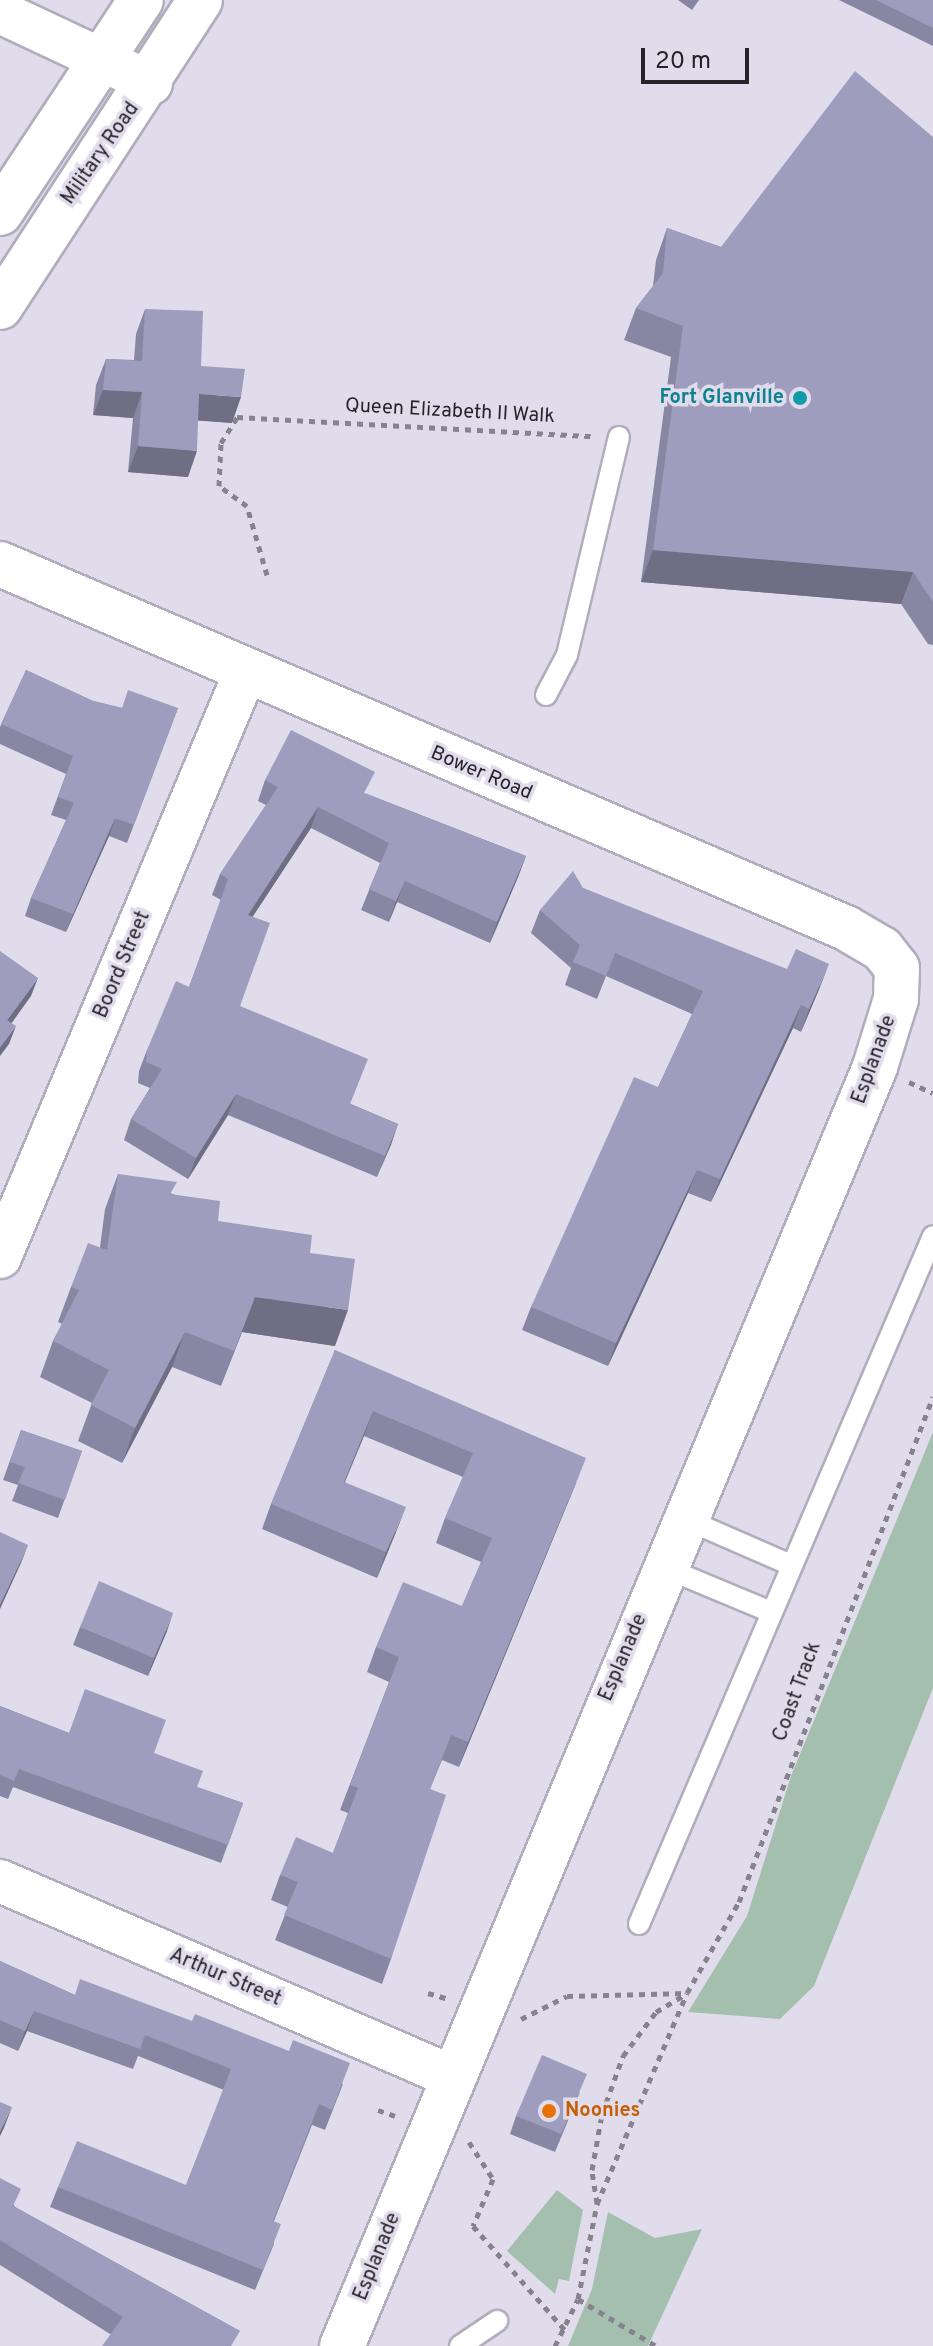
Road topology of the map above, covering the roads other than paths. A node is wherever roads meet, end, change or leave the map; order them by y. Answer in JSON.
{"nodes":[{"id":1,"x":141,"y":0,"type":"edge"},
{"id":2,"x":200,"y":0,"type":"edge"},
{"id":3,"x":0,"y":12,"type":"edge"},
{"id":4,"x":106,"y":58,"type":"junction"},
{"id":5,"x":151,"y":83,"type":"junction"},
{"id":6,"x":0,"y":213,"type":"edge"},
{"id":7,"x":0,"y":307,"type":"edge"},
{"id":8,"x":619,"y":437,"type":"road end"},
{"id":9,"x":0,"y":538,"type":"edge"},
{"id":10,"x":0,"y":564,"type":"edge"},
{"id":11,"x":0,"y":582,"type":"edge"},
{"id":12,"x":55,"y":594,"type":"junction"},
{"id":13,"x":245,"y":673,"type":"junction"},
{"id":14,"x":546,"y":695,"type":"dead end"},
{"id":15,"x":897,"y":968,"type":"joint"},
{"id":16,"x":933,"y":1236,"type":"edge"},
{"id":17,"x":0,"y":1257,"type":"edge"},
{"id":18,"x":683,"y":1518,"type":"junction"},
{"id":19,"x":791,"y":1565,"type":"junction"},
{"id":20,"x":663,"y":1567,"type":"junction"},
{"id":21,"x":771,"y":1612,"type":"junction"},
{"id":22,"x":0,"y":1881,"type":"edge"},
{"id":23,"x":639,"y":1924,"type":"dead end"},
{"id":24,"x":451,"y":2076,"type":"junction"},
{"id":25,"x":497,"y":2321,"type":"dead end"},
{"id":26,"x":342,"y":2346,"type":"edge"},
{"id":27,"x":460,"y":2346,"type":"edge"}],
"edges":[{"from":1,"to":4,"type":"street"},
{"from":2,"to":5,"type":"street","name":"Military Road"},
{"from":3,"to":4,"type":"street"},
{"from":4,"to":5,"type":"street"},
{"from":4,"to":6,"type":"street"},
{"from":5,"to":7,"type":"street","name":"Military Road"},
{"from":8,"to":14,"type":"lane"},
{"from":9,"to":12,"type":"street"},
{"from":10,"to":12,"type":"street","name":"Bower Road"},
{"from":11,"to":12,"type":"street","name":"Bower Road"},
{"from":12,"to":13,"type":"street","name":"Bower Road"},
{"from":13,"to":15,"type":"street","name":"Bower Road"},
{"from":13,"to":17,"type":"street","name":"Boord Street"},
{"from":15,"to":18,"type":"street","name":"Esplanade"},
{"from":16,"to":19,"type":"lane"},
{"from":18,"to":19,"type":"lane"},
{"from":18,"to":20,"type":"street","name":"Esplanade"},
{"from":19,"to":21,"type":"lane"},
{"from":20,"to":21,"type":"lane"},
{"from":20,"to":24,"type":"street","name":"Esplanade"},
{"from":21,"to":23,"type":"lane"},
{"from":22,"to":24,"type":"street","name":"Arthur Street"},
{"from":24,"to":26,"type":"street","name":"Esplanade"},
{"from":25,"to":27,"type":"lane"}]}
